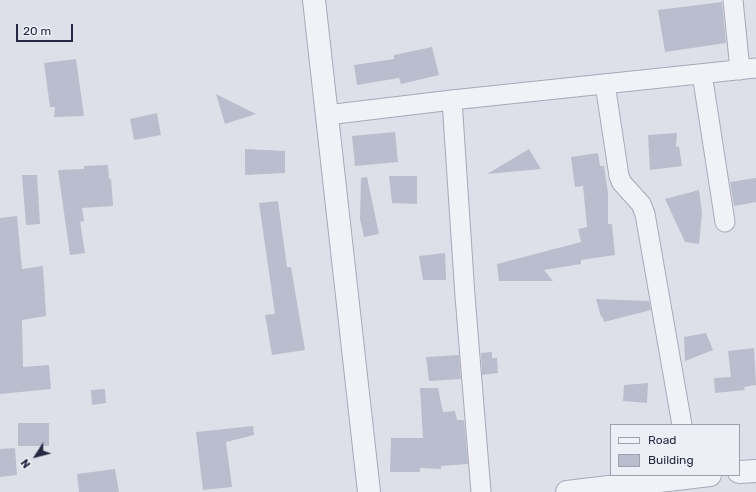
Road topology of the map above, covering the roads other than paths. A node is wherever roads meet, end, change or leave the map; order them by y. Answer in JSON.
{"nodes":[{"id":1,"x":314,"y":0,"type":"edge"},
{"id":2,"x":733,"y":0,"type":"edge"},
{"id":3,"x":748,"y":69,"type":"edge"},
{"id":4,"x":702,"y":74,"type":"junction"},
{"id":5,"x":605,"y":84,"type":"junction"},
{"id":6,"x":452,"y":100,"type":"junction"},
{"id":7,"x":327,"y":115,"type":"junction"},
{"id":8,"x":725,"y":222,"type":"dead end"},
{"id":9,"x":682,"y":424,"type":"edge"},
{"id":10,"x":756,"y":471,"type":"edge"},
{"id":11,"x":740,"y":472,"type":"edge"},
{"id":12,"x":697,"y":476,"type":"edge"},
{"id":13,"x":369,"y":492,"type":"edge"},
{"id":14,"x":481,"y":492,"type":"edge"},
{"id":15,"x":567,"y":492,"type":"edge"}],
"edges":[{"from":1,"to":7,"type":"street"},
{"from":2,"to":3,"type":"street"},
{"from":3,"to":4,"type":"street"},
{"from":4,"to":5,"type":"street"},
{"from":4,"to":8,"type":"street"},
{"from":5,"to":6,"type":"street"},
{"from":5,"to":9,"type":"street"},
{"from":6,"to":7,"type":"street"},
{"from":6,"to":14,"type":"street"},
{"from":7,"to":13,"type":"street"},
{"from":10,"to":11,"type":"street"},
{"from":12,"to":15,"type":"street"}]}
